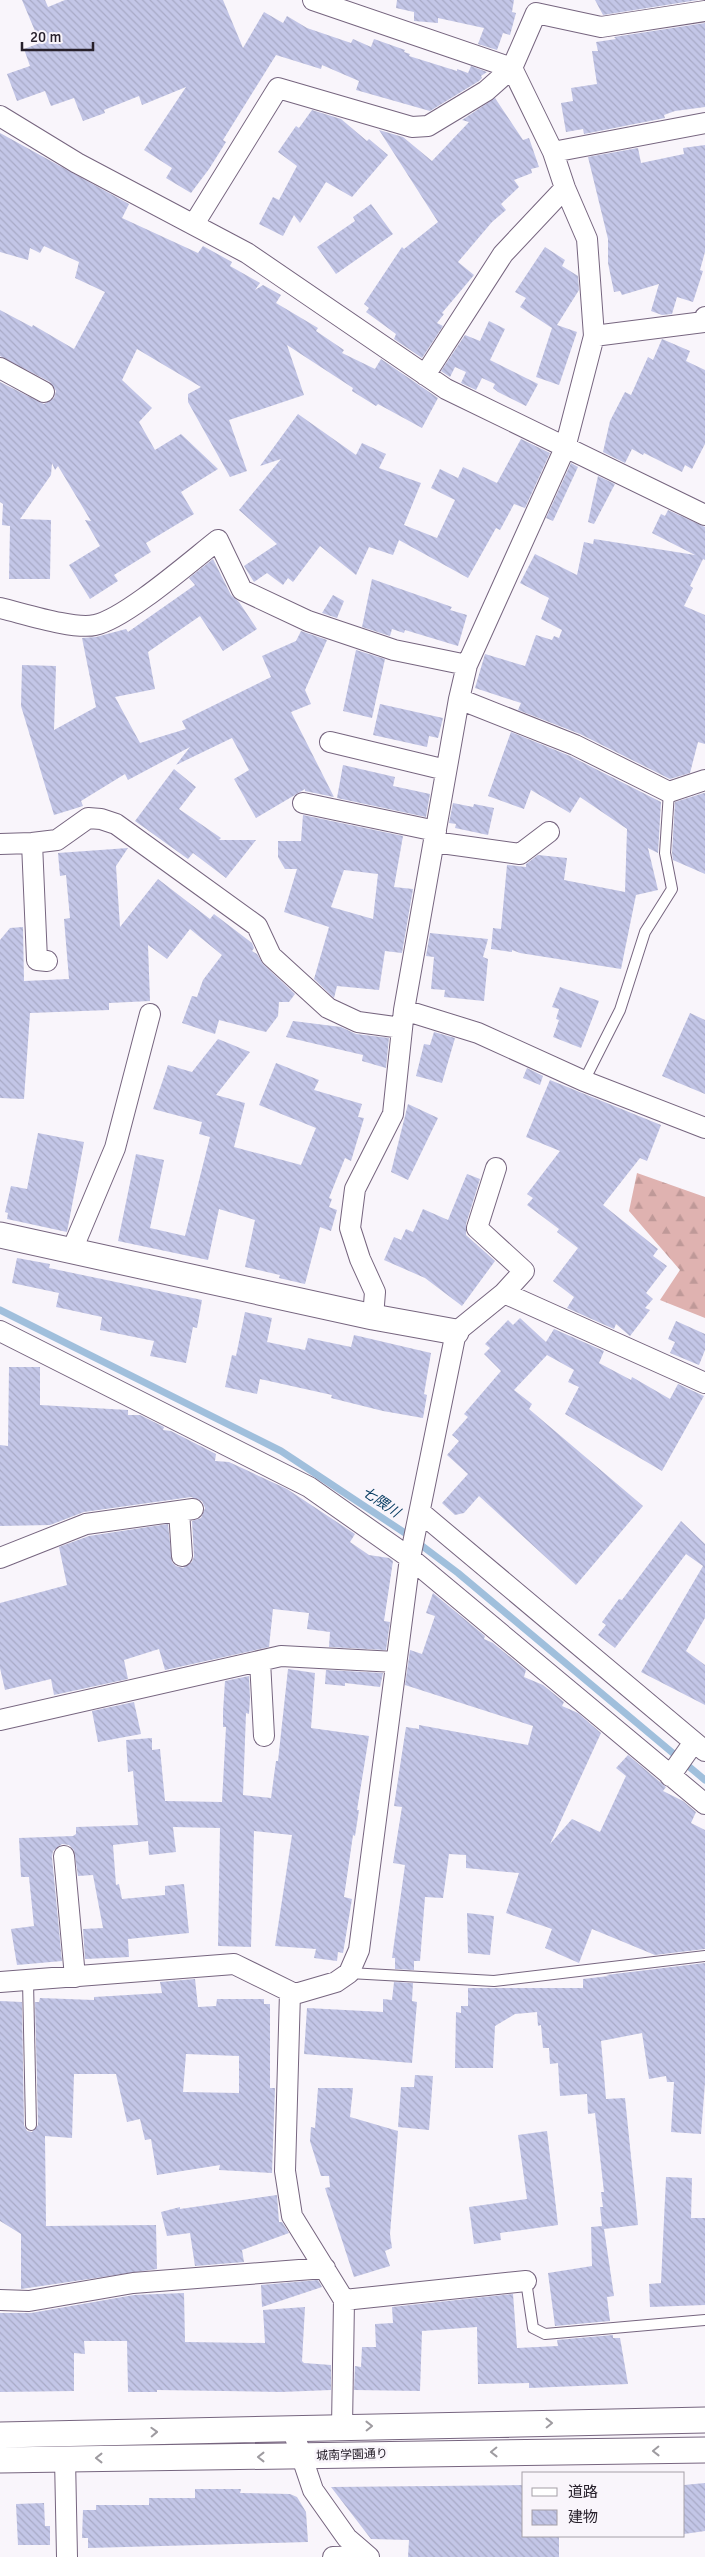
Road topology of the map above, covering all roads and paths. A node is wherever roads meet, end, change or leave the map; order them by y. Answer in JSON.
{"nodes":[{"id":1,"x":313,"y":0,"type":"edge"},
{"id":2,"x":538,"y":7,"type":"edge"},
{"id":3,"x":705,"y":11,"type":"edge"},
{"id":4,"x":512,"y":68,"type":"junction"},
{"id":5,"x":0,"y":116,"type":"edge"},
{"id":6,"x":705,"y":123,"type":"edge"},
{"id":7,"x":552,"y":152,"type":"junction"},
{"id":8,"x":565,"y":188,"type":"junction"},
{"id":9,"x":194,"y":224,"type":"junction"},
{"id":10,"x":705,"y":317,"type":"edge"},
{"id":11,"x":594,"y":336,"type":"junction"},
{"id":12,"x":0,"y":368,"type":"edge"},
{"id":13,"x":425,"y":374,"type":"junction"},
{"id":14,"x":44,"y":392,"type":"dead end"},
{"id":15,"x":565,"y":448,"type":"junction"},
{"id":16,"x":705,"y":515,"type":"edge"},
{"id":17,"x":0,"y":608,"type":"edge"},
{"id":18,"x":467,"y":666,"type":"junction"},
{"id":19,"x":458,"y":699,"type":"junction"},
{"id":20,"x":330,"y":742,"type":"dead end"},
{"id":21,"x":446,"y":770,"type":"junction"},
{"id":22,"x":705,"y":780,"type":"edge"},
{"id":23,"x":669,"y":792,"type":"junction"},
{"id":24,"x":303,"y":803,"type":"dead end"},
{"id":25,"x":549,"y":832,"type":"dead end"},
{"id":26,"x":434,"y":836,"type":"junction"},
{"id":27,"x":32,"y":843,"type":"junction"},
{"id":28,"x":0,"y":844,"type":"edge"},
{"id":29,"x":47,"y":961,"type":"dead end"},
{"id":30,"x":150,"y":1014,"type":"dead end"},
{"id":31,"x":403,"y":1019,"type":"junction"},
{"id":32,"x":584,"y":1081,"type":"junction"},
{"id":33,"x":705,"y":1128,"type":"edge"},
{"id":34,"x":496,"y":1168,"type":"dead end"},
{"id":35,"x":0,"y":1235,"type":"edge"},
{"id":36,"x":72,"y":1250,"type":"junction"},
{"id":37,"x":504,"y":1293,"type":"junction"},
{"id":38,"x":374,"y":1317,"type":"junction"},
{"id":39,"x":0,"y":1331,"type":"edge"},
{"id":40,"x":456,"y":1332,"type":"junction"},
{"id":41,"x":705,"y":1383,"type":"edge"},
{"id":42,"x":419,"y":1519,"type":"junction"},
{"id":43,"x":182,"y":1556,"type":"dead end"},
{"id":44,"x":0,"y":1558,"type":"edge"},
{"id":45,"x":410,"y":1558,"type":"junction"},
{"id":46,"x":260,"y":1661,"type":"junction"},
{"id":47,"x":396,"y":1662,"type":"junction"},
{"id":48,"x":0,"y":1720,"type":"edge"},
{"id":49,"x":264,"y":1736,"type":"dead end"},
{"id":50,"x":700,"y":1746,"type":"edge"},
{"id":51,"x":670,"y":1776,"type":"junction"},
{"id":52,"x":705,"y":1804,"type":"edge"},
{"id":53,"x":64,"y":1856,"type":"dead end"},
{"id":54,"x":705,"y":1956,"type":"edge"},
{"id":55,"x":349,"y":1973,"type":"junction"},
{"id":56,"x":75,"y":1977,"type":"junction"},
{"id":57,"x":28,"y":1981,"type":"junction"},
{"id":58,"x":0,"y":1982,"type":"edge"},
{"id":59,"x":290,"y":1992,"type":"junction"},
{"id":60,"x":31,"y":2125,"type":"dead end"},
{"id":61,"x":325,"y":2268,"type":"junction"},
{"id":62,"x":526,"y":2281,"type":"joint"},
{"id":63,"x":0,"y":2300,"type":"edge"},
{"id":64,"x":344,"y":2300,"type":"junction"},
{"id":65,"x":705,"y":2320,"type":"edge"},
{"id":66,"x":705,"y":2420,"type":"edge"},
{"id":67,"x":342,"y":2427,"type":"junction"},
{"id":68,"x":292,"y":2428,"type":"junction"},
{"id":69,"x":0,"y":2435,"type":"edge"},
{"id":70,"x":705,"y":2450,"type":"edge"},
{"id":71,"x":301,"y":2457,"type":"junction"},
{"id":72,"x":65,"y":2458,"type":"junction"},
{"id":73,"x":0,"y":2460,"type":"edge"},
{"id":74,"x":368,"y":2556,"type":"edge"},
{"id":75,"x":66,"y":2557,"type":"edge"},
{"id":76,"x":333,"y":2557,"type":"edge"}],
"edges":[{"from":1,"to":4,"type":"street"},
{"from":2,"to":3,"type":"street"},
{"from":2,"to":4,"type":"street"},
{"from":4,"to":7,"type":"street"},
{"from":4,"to":9,"type":"street"},
{"from":5,"to":9,"type":"street"},
{"from":6,"to":7,"type":"street"},
{"from":7,"to":8,"type":"street"},
{"from":8,"to":11,"type":"street"},
{"from":8,"to":13,"type":"street"},
{"from":9,"to":13,"type":"street"},
{"from":10,"to":11,"type":"street"},
{"from":11,"to":15,"type":"street"},
{"from":12,"to":14,"type":"street"},
{"from":13,"to":15,"type":"street"},
{"from":15,"to":16,"type":"street"},
{"from":15,"to":18,"type":"street"},
{"from":17,"to":18,"type":"street"},
{"from":18,"to":19,"type":"street"},
{"from":19,"to":21,"type":"street"},
{"from":19,"to":23,"type":"street"},
{"from":20,"to":21,"type":"street"},
{"from":21,"to":26,"type":"street"},
{"from":22,"to":23,"type":"street"},
{"from":23,"to":32,"type":"lane"},
{"from":24,"to":26,"type":"street"},
{"from":25,"to":26,"type":"street"},
{"from":26,"to":31,"type":"street"},
{"from":27,"to":28,"type":"street"},
{"from":27,"to":29,"type":"street"},
{"from":27,"to":31,"type":"street"},
{"from":30,"to":36,"type":"street"},
{"from":31,"to":32,"type":"street"},
{"from":31,"to":38,"type":"street"},
{"from":32,"to":33,"type":"street"},
{"from":34,"to":37,"type":"street"},
{"from":35,"to":36,"type":"street"},
{"from":36,"to":38,"type":"street"},
{"from":37,"to":40,"type":"street"},
{"from":37,"to":41,"type":"street"},
{"from":38,"to":40,"type":"street"},
{"from":39,"to":45,"type":"street"},
{"from":40,"to":42,"type":"street"},
{"from":42,"to":45,"type":"street"},
{"from":42,"to":50,"type":"street"},
{"from":43,"to":44,"type":"street"},
{"from":45,"to":47,"type":"street"},
{"from":45,"to":51,"type":"street"},
{"from":46,"to":47,"type":"street"},
{"from":46,"to":48,"type":"street"},
{"from":46,"to":49,"type":"street"},
{"from":47,"to":55,"type":"street"},
{"from":50,"to":51,"type":"street"},
{"from":51,"to":52,"type":"street"},
{"from":53,"to":56,"type":"street"},
{"from":54,"to":55,"type":"lane"},
{"from":55,"to":59,"type":"street"},
{"from":56,"to":57,"type":"street"},
{"from":56,"to":59,"type":"street"},
{"from":57,"to":58,"type":"street"},
{"from":57,"to":60,"type":"lane"},
{"from":59,"to":61,"type":"street"},
{"from":61,"to":63,"type":"street"},
{"from":61,"to":64,"type":"street"},
{"from":62,"to":64,"type":"street"},
{"from":62,"to":65,"type":"lane"},
{"from":64,"to":67,"type":"street"},
{"from":67,"to":66,"type":"street","one_way":true},
{"from":67,"to":68,"type":"street"},
{"from":69,"to":68,"type":"street","one_way":true},
{"from":68,"to":71,"type":"street"},
{"from":70,"to":71,"type":"street","name":"城南学園通り","one_way":true},
{"from":71,"to":72,"type":"street","name":"城南学園通り","one_way":true},
{"from":71,"to":74,"type":"street"},
{"from":72,"to":73,"type":"street","name":"城南学園通り"},
{"from":72,"to":75,"type":"street"},
{"from":74,"to":76,"type":"street"}]}
